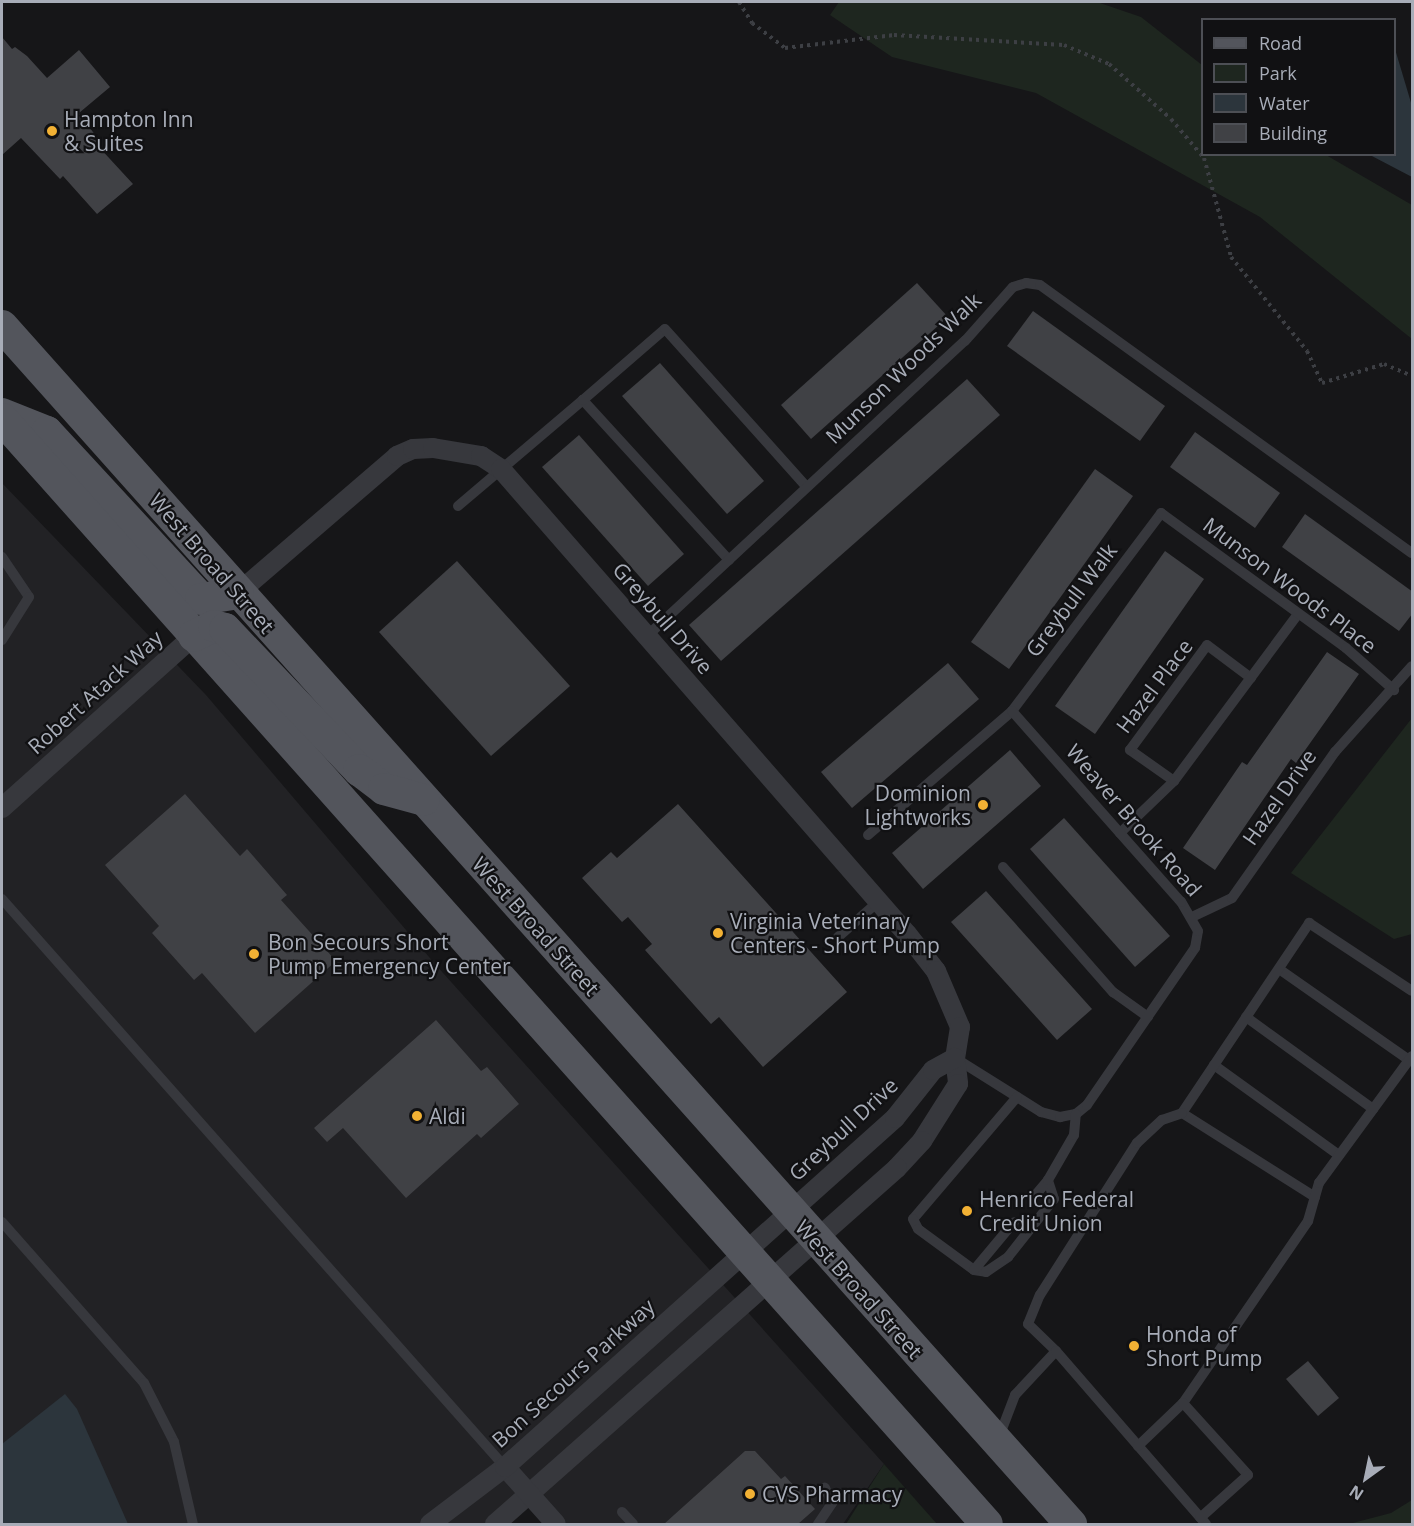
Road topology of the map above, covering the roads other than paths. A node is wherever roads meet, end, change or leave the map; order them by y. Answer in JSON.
{"nodes":[{"id":1,"x":2,"y":326,"type":"edge"},
{"id":2,"x":583,"y":400,"type":"junction"},
{"id":3,"x":2,"y":414,"type":"edge"},
{"id":4,"x":2,"y":419,"type":"edge"},
{"id":5,"x":501,"y":469,"type":"junction"},
{"id":6,"x":807,"y":487,"type":"junction"},
{"id":7,"x":458,"y":506,"type":"dead end"},
{"id":8,"x":1161,"y":513,"type":"joint"},
{"id":9,"x":1413,"y":553,"type":"edge"},
{"id":10,"x":2,"y":557,"type":"edge"},
{"id":11,"x":729,"y":560,"type":"junction"},
{"id":12,"x":238,"y":593,"type":"junction"},
{"id":13,"x":1298,"y":614,"type":"junction"},
{"id":14,"x":194,"y":636,"type":"junction"},
{"id":15,"x":647,"y":636,"type":"junction"},
{"id":16,"x":2,"y":640,"type":"edge"},
{"id":17,"x":1413,"y":666,"type":"edge"},
{"id":18,"x":1251,"y":678,"type":"junction"},
{"id":19,"x":1394,"y":690,"type":"junction"},
{"id":20,"x":1012,"y":711,"type":"junction"},
{"id":21,"x":1173,"y":781,"type":"junction"},
{"id":22,"x":424,"y":800,"type":"junction"},
{"id":23,"x":2,"y":808,"type":"edge"},
{"id":24,"x":1120,"y":833,"type":"junction"},
{"id":25,"x":868,"y":834,"type":"dead end"},
{"id":26,"x":1003,"y":867,"type":"dead end"},
{"id":27,"x":2,"y":899,"type":"edge"},
{"id":28,"x":879,"y":901,"type":"junction"},
{"id":29,"x":1192,"y":917,"type":"junction"},
{"id":30,"x":838,"y":937,"type":"dead end"},
{"id":31,"x":1279,"y":969,"type":"junction"},
{"id":32,"x":1413,"y":991,"type":"edge"},
{"id":33,"x":1148,"y":1017,"type":"junction"},
{"id":34,"x":1246,"y":1017,"type":"junction"},
{"id":35,"x":955,"y":1058,"type":"junction"},
{"id":36,"x":1411,"y":1058,"type":"edge"},
{"id":37,"x":1214,"y":1065,"type":"junction"},
{"id":38,"x":1017,"y":1097,"type":"junction"},
{"id":39,"x":1373,"y":1109,"type":"junction"},
{"id":40,"x":1182,"y":1113,"type":"junction"},
{"id":41,"x":1076,"y":1114,"type":"junction"},
{"id":42,"x":1340,"y":1155,"type":"junction"},
{"id":43,"x":1048,"y":1180,"type":"junction"},
{"id":44,"x":1315,"y":1197,"type":"junction"},
{"id":45,"x":1033,"y":1198,"type":"dead end"},
{"id":46,"x":790,"y":1212,"type":"junction"},
{"id":47,"x":2,"y":1222,"type":"edge"},
{"id":48,"x":1014,"y":1222,"type":"dead end"},
{"id":49,"x":816,"y":1240,"type":"junction"},
{"id":50,"x":744,"y":1252,"type":"junction"},
{"id":51,"x":974,"y":1270,"type":"junction"},
{"id":52,"x":770,"y":1281,"type":"junction"},
{"id":53,"x":1056,"y":1352,"type":"junction"},
{"id":54,"x":1183,"y":1403,"type":"junction"},
{"id":55,"x":997,"y":1443,"type":"junction"},
{"id":56,"x":1138,"y":1446,"type":"junction"},
{"id":57,"x":505,"y":1467,"type":"junction"},
{"id":58,"x":825,"y":1488,"type":"dead end"},
{"id":59,"x":530,"y":1495,"type":"junction"},
{"id":60,"x":622,"y":1512,"type":"dead end"},
{"id":61,"x":1203,"y":1521,"type":"edge"},
{"id":62,"x":193,"y":1524,"type":"edge"},
{"id":63,"x":430,"y":1524,"type":"edge"},
{"id":64,"x":495,"y":1524,"type":"edge"},
{"id":65,"x":556,"y":1524,"type":"edge"},
{"id":66,"x":633,"y":1524,"type":"edge"},
{"id":67,"x":818,"y":1524,"type":"edge"},
{"id":68,"x":987,"y":1524,"type":"edge"},
{"id":69,"x":1071,"y":1524,"type":"edge"}],
"edges":[{"from":1,"to":12,"type":"main road","name":"West Broad Street"},
{"from":2,"to":5,"type":"lane"},
{"from":2,"to":6,"type":"lane"},
{"from":2,"to":11,"type":"lane"},
{"from":3,"to":12,"type":"main road"},
{"from":4,"to":14,"type":"main road"},
{"from":5,"to":7,"type":"lane"},
{"from":5,"to":12,"type":"street","name":"Greybull Drive"},
{"from":5,"to":15,"type":"street","name":"Greybull Drive"},
{"from":6,"to":9,"type":"lane","name":"Munson Woods Walk"},
{"from":6,"to":11,"type":"lane","name":"Munson Woods Walk"},
{"from":8,"to":13,"type":"lane","name":"Munson Woods Place"},
{"from":8,"to":20,"type":"lane","name":"Greybull Walk"},
{"from":10,"to":16,"type":"lane"},
{"from":11,"to":15,"type":"lane","name":"Munson Woods Walk"},
{"from":12,"to":22,"type":"main road","name":"West Broad Street"},
{"from":13,"to":18,"type":"lane"},
{"from":13,"to":19,"type":"lane","name":"Munson Woods Place"},
{"from":14,"to":22,"type":"main road"},
{"from":14,"to":23,"type":"street","name":"Robert Atack Way"},
{"from":14,"to":50,"type":"main road"},
{"from":15,"to":28,"type":"street","name":"Greybull Drive"},
{"from":17,"to":19,"type":"lane"},
{"from":18,"to":21,"type":"lane"},
{"from":18,"to":21,"type":"lane","name":"Hazel Place"},
{"from":19,"to":29,"type":"lane","name":"Hazel Drive"},
{"from":20,"to":24,"type":"lane","name":"Weaver Brook Road"},
{"from":20,"to":25,"type":"lane","name":"Greybull Walk"},
{"from":21,"to":24,"type":"lane"},
{"from":22,"to":46,"type":"main road","name":"West Broad Street"},
{"from":24,"to":29,"type":"lane","name":"Weaver Brook Road"},
{"from":26,"to":33,"type":"lane"},
{"from":27,"to":57,"type":"lane"},
{"from":28,"to":30,"type":"lane"},
{"from":28,"to":35,"type":"street","name":"Greybull Drive"},
{"from":29,"to":33,"type":"lane","name":"Weaver Brook Road"},
{"from":31,"to":32,"type":"lane"},
{"from":31,"to":34,"type":"lane"},
{"from":31,"to":36,"type":"lane"},
{"from":33,"to":41,"type":"lane","name":"Weaver Brook Road"},
{"from":34,"to":37,"type":"lane"},
{"from":34,"to":39,"type":"lane"},
{"from":35,"to":38,"type":"lane"},
{"from":35,"to":46,"type":"street","name":"Greybull Drive"},
{"from":35,"to":49,"type":"street","name":"Greybull Drive"},
{"from":36,"to":39,"type":"lane"},
{"from":37,"to":40,"type":"lane"},
{"from":37,"to":42,"type":"lane"},
{"from":38,"to":41,"type":"lane"},
{"from":38,"to":51,"type":"lane"},
{"from":39,"to":42,"type":"lane"},
{"from":40,"to":44,"type":"lane"},
{"from":40,"to":53,"type":"lane"},
{"from":41,"to":43,"type":"lane"},
{"from":42,"to":44,"type":"lane"},
{"from":43,"to":45,"type":"lane"},
{"from":43,"to":51,"type":"lane"},
{"from":44,"to":54,"type":"lane"},
{"from":46,"to":49,"type":"main road","name":"West Broad Street"},
{"from":46,"to":50,"type":"street","name":"Greybull Drive"},
{"from":47,"to":62,"type":"lane"},
{"from":48,"to":51,"type":"lane"},
{"from":49,"to":52,"type":"street","name":"Greybull Drive"},
{"from":49,"to":55,"type":"main road","name":"West Broad Street"},
{"from":50,"to":52,"type":"main road"},
{"from":50,"to":57,"type":"street","name":"Bon Secours Parkway"},
{"from":52,"to":59,"type":"street"},
{"from":52,"to":68,"type":"main road"},
{"from":53,"to":55,"type":"lane"},
{"from":53,"to":56,"type":"lane"},
{"from":54,"to":56,"type":"lane"},
{"from":54,"to":61,"type":"lane"},
{"from":55,"to":69,"type":"main road","name":"West Broad Street"},
{"from":56,"to":61,"type":"lane"},
{"from":57,"to":59,"type":"street"},
{"from":57,"to":63,"type":"street","name":"Bon Secours Parkway"},
{"from":58,"to":67,"type":"lane"},
{"from":59,"to":64,"type":"street"},
{"from":59,"to":65,"type":"street"},
{"from":60,"to":66,"type":"lane"}]}
